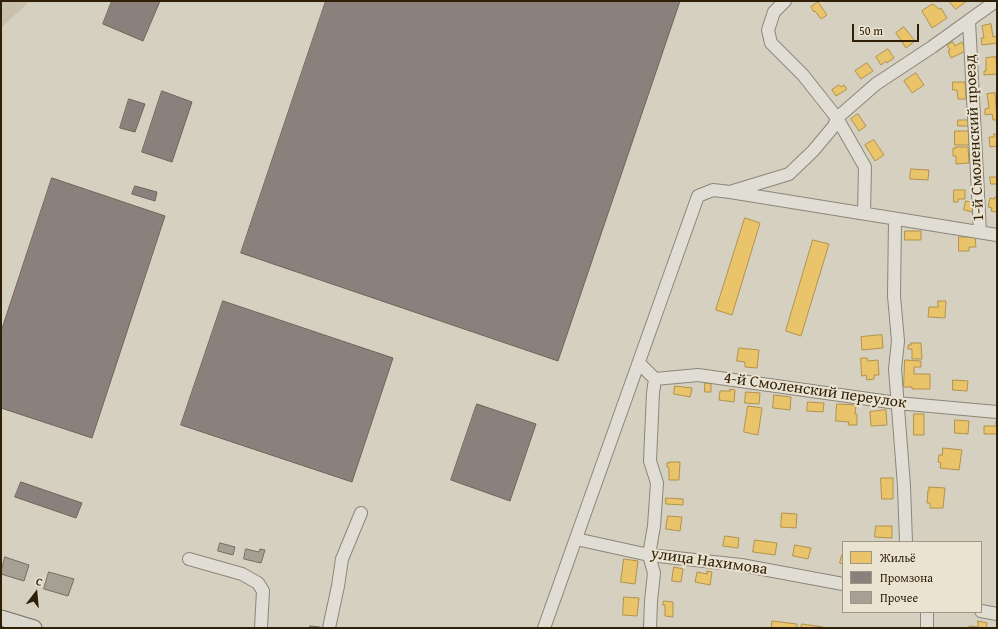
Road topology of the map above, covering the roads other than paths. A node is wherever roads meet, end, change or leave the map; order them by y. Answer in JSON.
{"nodes":[{"id":1,"x":784,"y":1,"type":"edge"},
{"id":2,"x":996,"y":1,"type":"edge"},
{"id":3,"x":969,"y":21,"type":"junction"},
{"id":4,"x":837,"y":118,"type":"junction"},
{"id":5,"x":730,"y":192,"type":"junction"},
{"id":6,"x":864,"y":213,"type":"junction"},
{"id":7,"x":895,"y":219,"type":"junction"},
{"id":8,"x":980,"y":232,"type":"junction"},
{"id":9,"x":997,"y":235,"type":"edge"},
{"id":10,"x":639,"y":363,"type":"junction"},
{"id":11,"x":655,"y":379,"type":"junction"},
{"id":12,"x":897,"y":403,"type":"junction"},
{"id":13,"x":997,"y":412,"type":"edge"},
{"id":14,"x":361,"y":514,"type":"dead end"},
{"id":15,"x":576,"y":539,"type":"junction"},
{"id":16,"x":906,"y":541,"type":"edge"},
{"id":17,"x":649,"y":555,"type":"junction"},
{"id":18,"x":190,"y":558,"type":"dead end"},
{"id":19,"x":842,"y":584,"type":"edge"},
{"id":20,"x":982,"y":611,"type":"edge"},
{"id":21,"x":927,"y":613,"type":"edge"},
{"id":22,"x":997,"y":614,"type":"edge"},
{"id":23,"x":1,"y":618,"type":"edge"},
{"id":24,"x":34,"y":628,"type":"edge"},
{"id":25,"x":261,"y":628,"type":"edge"},
{"id":26,"x":329,"y":628,"type":"edge"},
{"id":27,"x":544,"y":628,"type":"edge"},
{"id":28,"x":650,"y":628,"type":"edge"},
{"id":29,"x":927,"y":628,"type":"edge"}],
"edges":[{"from":1,"to":4,"type":"street"},
{"from":2,"to":3,"type":"street"},
{"from":3,"to":4,"type":"street"},
{"from":3,"to":8,"type":"street","name":"1-й Смоленский проезд"},
{"from":4,"to":5,"type":"street"},
{"from":4,"to":6,"type":"street"},
{"from":5,"to":6,"type":"street"},
{"from":5,"to":10,"type":"street"},
{"from":6,"to":7,"type":"street"},
{"from":7,"to":8,"type":"street"},
{"from":7,"to":12,"type":"street"},
{"from":8,"to":9,"type":"street"},
{"from":10,"to":11,"type":"street"},
{"from":10,"to":15,"type":"street"},
{"from":11,"to":12,"type":"street","name":"4-й Смоленский переулок"},
{"from":11,"to":17,"type":"street"},
{"from":12,"to":13,"type":"street","name":"4-й Смоленский переулок"},
{"from":12,"to":16,"type":"street"},
{"from":14,"to":26,"type":"street"},
{"from":15,"to":17,"type":"street","name":"улица Нахимова"},
{"from":15,"to":27,"type":"street"},
{"from":17,"to":19,"type":"street","name":"улица Нахимова"},
{"from":17,"to":28,"type":"street"},
{"from":18,"to":25,"type":"street"},
{"from":20,"to":22,"type":"street"},
{"from":21,"to":29,"type":"street"},
{"from":23,"to":24,"type":"main road"}]}
